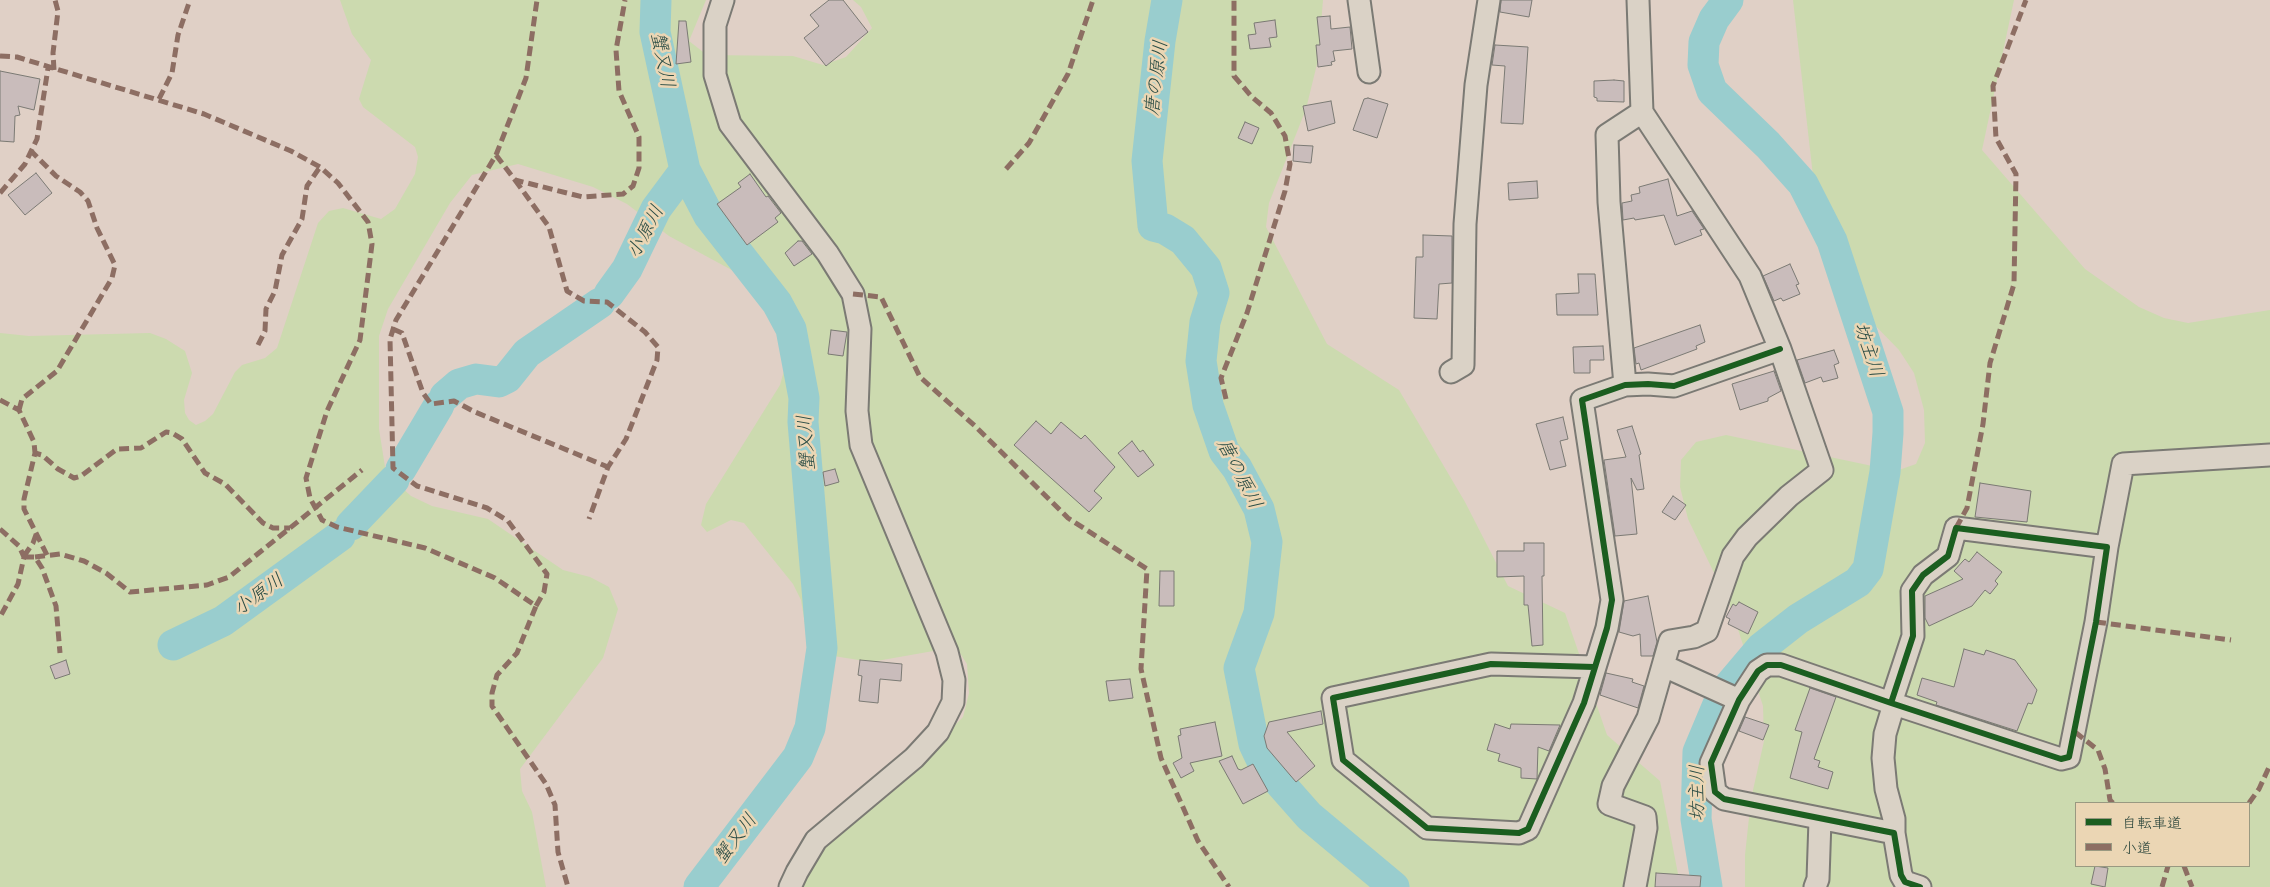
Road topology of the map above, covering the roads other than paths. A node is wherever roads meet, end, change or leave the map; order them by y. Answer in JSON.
{"nodes":[{"id":1,"x":723,"y":0,"type":"edge"},
{"id":2,"x":1360,"y":0,"type":"edge"},
{"id":3,"x":1489,"y":0,"type":"edge"},
{"id":4,"x":1638,"y":0,"type":"edge"},
{"id":5,"x":1369,"y":72,"type":"dead end"},
{"id":6,"x":1642,"y":112,"type":"junction"},
{"id":7,"x":1780,"y":349,"type":"junction"},
{"id":8,"x":1451,"y":372,"type":"dead end"},
{"id":9,"x":1625,"y":385,"type":"junction"},
{"id":10,"x":2270,"y":456,"type":"edge"},
{"id":11,"x":2107,"y":548,"type":"junction"},
{"id":12,"x":1664,"y":666,"type":"junction"},
{"id":13,"x":1594,"y":667,"type":"junction"},
{"id":14,"x":1739,"y":700,"type":"junction"},
{"id":15,"x":1892,"y":704,"type":"junction"},
{"id":16,"x":1820,"y":820,"type":"junction"},
{"id":17,"x":1894,"y":833,"type":"junction"},
{"id":18,"x":790,"y":887,"type":"edge"},
{"id":19,"x":1635,"y":887,"type":"edge"},
{"id":20,"x":1816,"y":887,"type":"edge"},
{"id":21,"x":1920,"y":887,"type":"edge"}],
"edges":[{"from":1,"to":18,"type":"street"},
{"from":2,"to":5,"type":"street"},
{"from":3,"to":8,"type":"street"},
{"from":4,"to":6,"type":"street"},
{"from":6,"to":7,"type":"street"},
{"from":6,"to":9,"type":"street"},
{"from":7,"to":9,"type":"street"},
{"from":7,"to":12,"type":"street"},
{"from":9,"to":13,"type":"street"},
{"from":10,"to":11,"type":"street"},
{"from":11,"to":15,"type":"street"},
{"from":11,"to":15,"type":"street"},
{"from":12,"to":14,"type":"street"},
{"from":12,"to":19,"type":"street"},
{"from":13,"to":13,"type":"street"},
{"from":14,"to":15,"type":"street"},
{"from":14,"to":16,"type":"street"},
{"from":15,"to":17,"type":"street"},
{"from":16,"to":17,"type":"street"},
{"from":16,"to":20,"type":"street"},
{"from":17,"to":21,"type":"street"}]}
